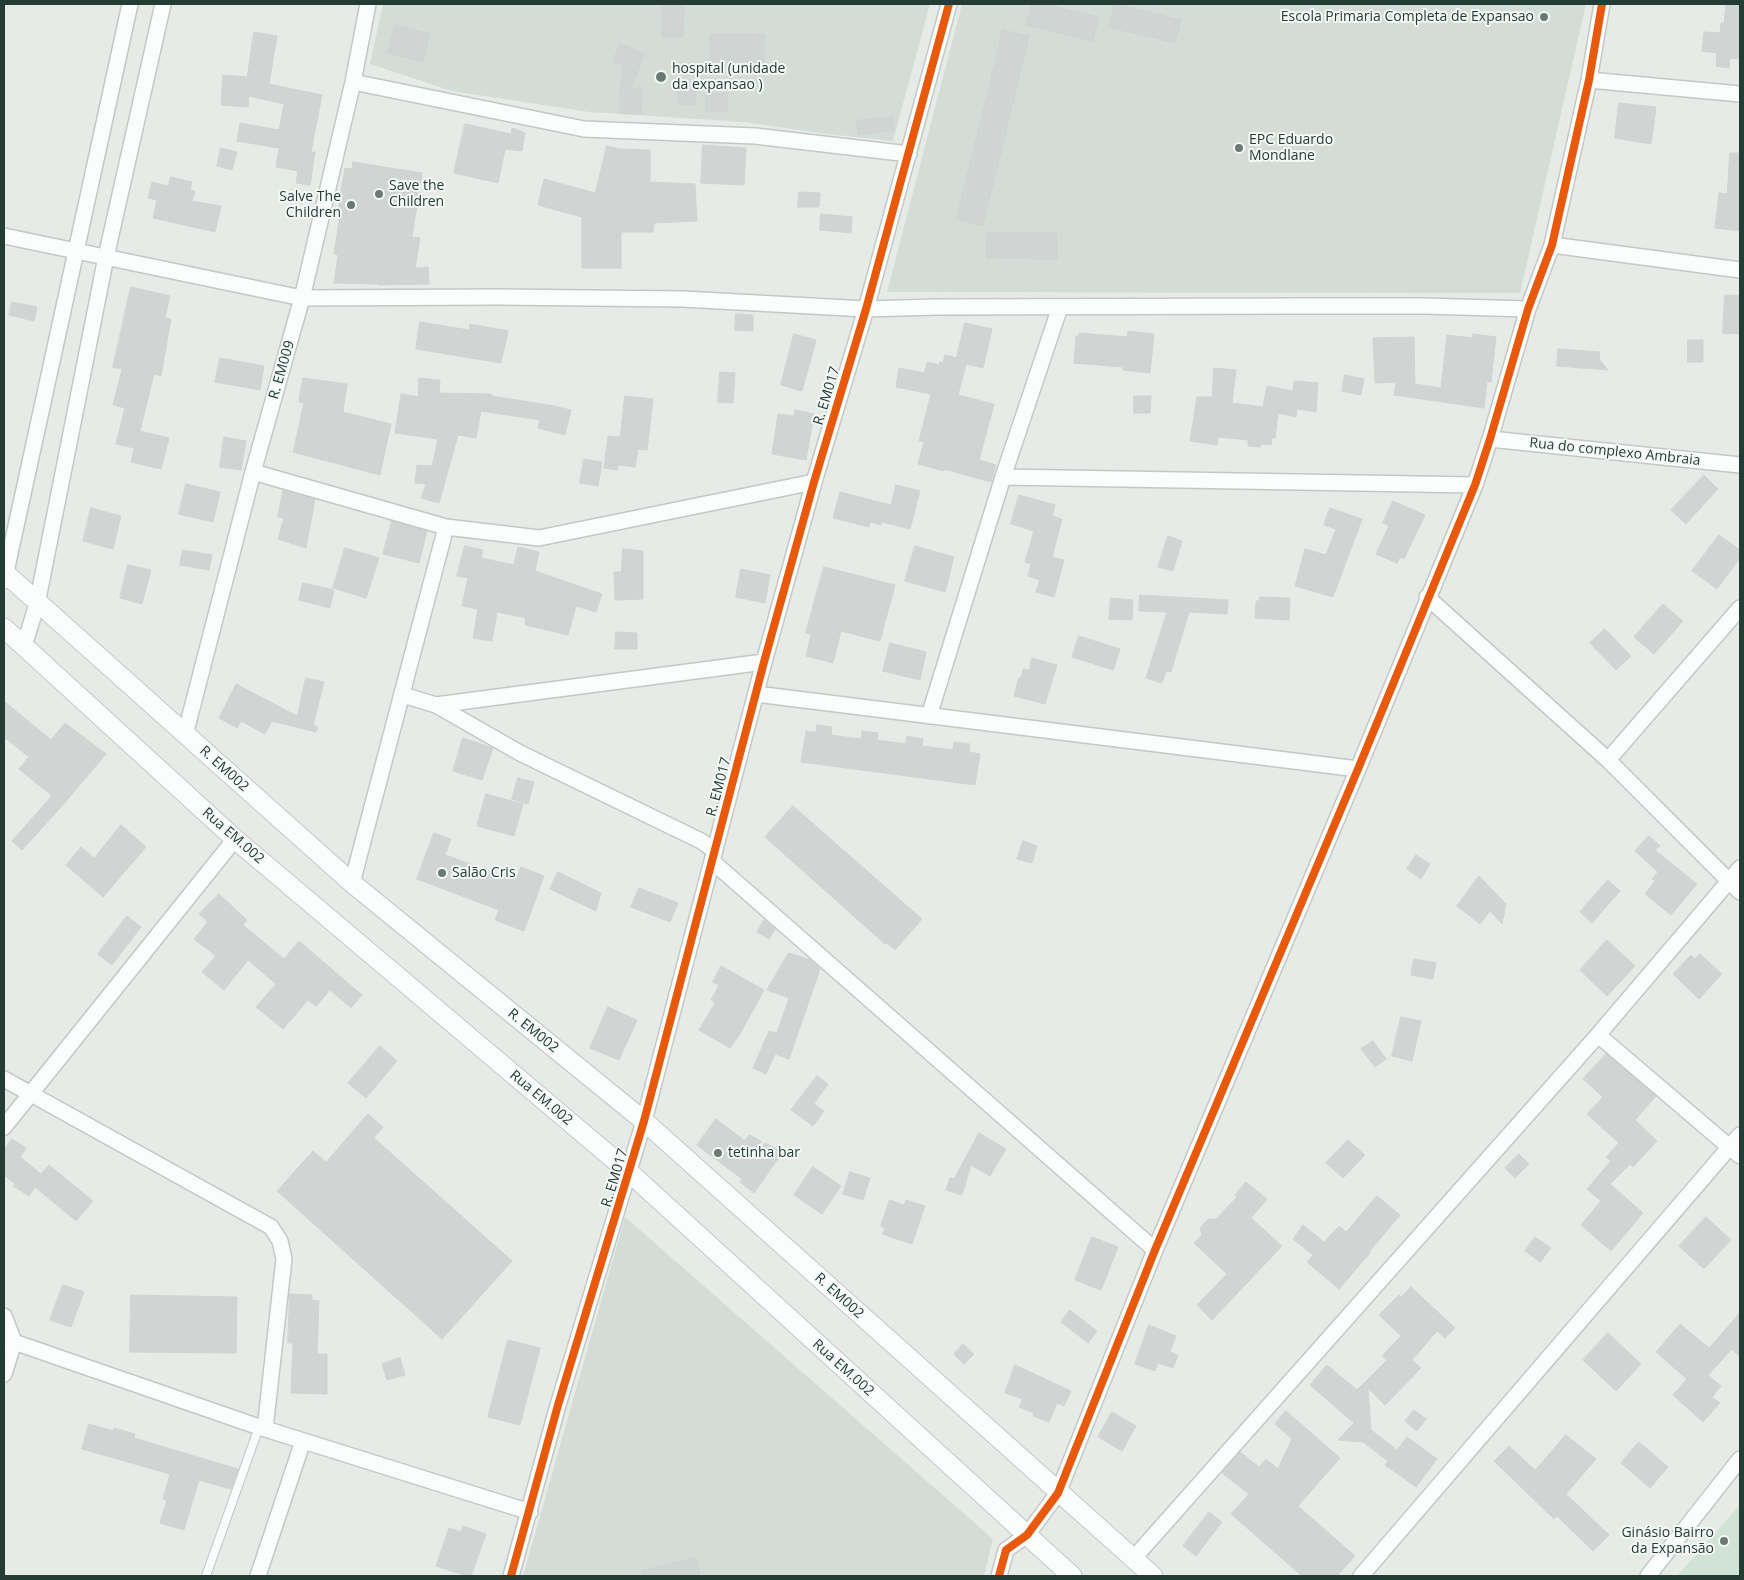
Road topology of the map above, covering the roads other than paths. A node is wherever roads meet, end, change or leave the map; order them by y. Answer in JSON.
{"nodes":[{"id":1,"x":130,"y":4,"type":"edge"},
{"id":2,"x":163,"y":4,"type":"edge"},
{"id":3,"x":368,"y":4,"type":"edge"},
{"id":4,"x":950,"y":4,"type":"edge"},
{"id":5,"x":1602,"y":4,"type":"edge"},
{"id":6,"x":1589,"y":80,"type":"junction"},
{"id":7,"x":354,"y":82,"type":"junction"},
{"id":8,"x":1740,"y":94,"type":"edge"},
{"id":9,"x":909,"y":154,"type":"junction"},
{"id":10,"x":4,"y":236,"type":"edge"},
{"id":11,"x":1552,"y":245,"type":"junction"},
{"id":12,"x":75,"y":250,"type":"junction"},
{"id":13,"x":106,"y":258,"type":"junction"},
{"id":14,"x":1740,"y":270,"type":"edge"},
{"id":15,"x":302,"y":298,"type":"junction"},
{"id":16,"x":1060,"y":307,"type":"junction"},
{"id":17,"x":866,"y":309,"type":"junction"},
{"id":18,"x":1528,"y":309,"type":"junction"},
{"id":19,"x":1490,"y":439,"type":"junction"},
{"id":20,"x":1740,"y":465,"type":"edge"},
{"id":21,"x":253,"y":472,"type":"junction"},
{"id":22,"x":1003,"y":477,"type":"junction"},
{"id":23,"x":814,"y":482,"type":"junction"},
{"id":24,"x":1475,"y":485,"type":"junction"},
{"id":25,"x":446,"y":527,"type":"junction"},
{"id":26,"x":5,"y":576,"type":"edge"},
{"id":27,"x":1428,"y":597,"type":"junction"},
{"id":28,"x":37,"y":604,"type":"junction"},
{"id":29,"x":1740,"y":608,"type":"edge"},
{"id":30,"x":4,"y":628,"type":"edge"},
{"id":31,"x":24,"y":646,"type":"junction"},
{"id":32,"x":764,"y":662,"type":"junction"},
{"id":33,"x":756,"y":694,"type":"junction"},
{"id":34,"x":403,"y":695,"type":"junction"},
{"id":35,"x":436,"y":705,"type":"junction"},
{"id":36,"x":929,"y":716,"type":"junction"},
{"id":37,"x":185,"y":735,"type":"junction"},
{"id":38,"x":1608,"y":760,"type":"junction"},
{"id":39,"x":1358,"y":769,"type":"junction"},
{"id":40,"x":235,"y":839,"type":"junction"},
{"id":41,"x":714,"y":857,"type":"junction"},
{"id":42,"x":1740,"y":868,"type":"edge"},
{"id":43,"x":1729,"y":881,"type":"junction"},
{"id":44,"x":352,"y":883,"type":"junction"},
{"id":45,"x":1740,"y":892,"type":"edge"},
{"id":46,"x":1598,"y":1035,"type":"junction"},
{"id":47,"x":4,"y":1079,"type":"edge"},
{"id":48,"x":32,"y":1095,"type":"junction"},
{"id":49,"x":644,"y":1121,"type":"junction"},
{"id":50,"x":4,"y":1128,"type":"edge"},
{"id":51,"x":1737,"y":1146,"type":"edge"},
{"id":52,"x":630,"y":1172,"type":"junction"},
{"id":53,"x":1155,"y":1250,"type":"junction"},
{"id":54,"x":4,"y":1316,"type":"edge"},
{"id":55,"x":9,"y":1337,"type":"edge"},
{"id":56,"x":4,"y":1374,"type":"edge"},
{"id":57,"x":262,"y":1428,"type":"junction"},
{"id":58,"x":303,"y":1441,"type":"junction"},
{"id":59,"x":1740,"y":1459,"type":"edge"},
{"id":60,"x":1058,"y":1493,"type":"junction"},
{"id":61,"x":530,"y":1512,"type":"junction"},
{"id":62,"x":1027,"y":1535,"type":"junction"},
{"id":63,"x":1133,"y":1559,"type":"junction"},
{"id":64,"x":206,"y":1576,"type":"edge"},
{"id":65,"x":258,"y":1576,"type":"edge"},
{"id":66,"x":511,"y":1576,"type":"edge"},
{"id":67,"x":999,"y":1576,"type":"edge"},
{"id":68,"x":1072,"y":1576,"type":"edge"},
{"id":69,"x":1153,"y":1576,"type":"edge"},
{"id":70,"x":1361,"y":1576,"type":"edge"},
{"id":71,"x":1648,"y":1576,"type":"edge"}],
"edges":[{"from":1,"to":12,"type":"street"},
{"from":2,"to":13,"type":"street"},
{"from":3,"to":7,"type":"street","name":"R. EM009"},
{"from":4,"to":9,"type":"street","name":"R. EM017"},
{"from":5,"to":6,"type":"street"},
{"from":6,"to":8,"type":"street"},
{"from":6,"to":11,"type":"street"},
{"from":7,"to":9,"type":"street"},
{"from":7,"to":15,"type":"street","name":"R. EM009"},
{"from":9,"to":17,"type":"street","name":"R. EM017"},
{"from":10,"to":12,"type":"street"},
{"from":11,"to":14,"type":"street"},
{"from":11,"to":18,"type":"street"},
{"from":12,"to":13,"type":"street"},
{"from":12,"to":26,"type":"street"},
{"from":13,"to":15,"type":"street"},
{"from":13,"to":28,"type":"street"},
{"from":15,"to":17,"type":"street"},
{"from":15,"to":21,"type":"street","name":"R. EM009"},
{"from":16,"to":17,"type":"street"},
{"from":16,"to":18,"type":"street"},
{"from":16,"to":22,"type":"street"},
{"from":17,"to":23,"type":"street","name":"R. EM017"},
{"from":18,"to":19,"type":"street"},
{"from":19,"to":20,"type":"street","name":"Rua do complexo Ambraia"},
{"from":19,"to":24,"type":"street"},
{"from":21,"to":25,"type":"street"},
{"from":21,"to":37,"type":"street","name":"R. EM009"},
{"from":22,"to":24,"type":"street"},
{"from":22,"to":36,"type":"street"},
{"from":23,"to":25,"type":"street"},
{"from":23,"to":32,"type":"street","name":"R. EM017"},
{"from":24,"to":27,"type":"street"},
{"from":25,"to":34,"type":"street"},
{"from":26,"to":28,"type":"street","name":"R. EM002"},
{"from":27,"to":38,"type":"street"},
{"from":27,"to":39,"type":"street"},
{"from":28,"to":31,"type":"street"},
{"from":28,"to":37,"type":"street","name":"R. EM002"},
{"from":29,"to":38,"type":"street"},
{"from":30,"to":31,"type":"street","name":"Rua EM.002"},
{"from":31,"to":40,"type":"street","name":"Rua EM.002"},
{"from":32,"to":33,"type":"street","name":"R. EM017"},
{"from":32,"to":35,"type":"street"},
{"from":33,"to":36,"type":"street"},
{"from":33,"to":41,"type":"street","name":"R. EM017"},
{"from":34,"to":35,"type":"street"},
{"from":34,"to":44,"type":"street"},
{"from":35,"to":41,"type":"street"},
{"from":36,"to":39,"type":"street"},
{"from":37,"to":44,"type":"street","name":"R. EM002"},
{"from":38,"to":43,"type":"street"},
{"from":39,"to":53,"type":"street"},
{"from":40,"to":48,"type":"street"},
{"from":40,"to":52,"type":"street","name":"Rua EM.002"},
{"from":41,"to":49,"type":"street","name":"R. EM017"},
{"from":41,"to":53,"type":"street"},
{"from":42,"to":43,"type":"street"},
{"from":43,"to":45,"type":"street"},
{"from":43,"to":46,"type":"street"},
{"from":44,"to":49,"type":"street","name":"R. EM002"},
{"from":46,"to":51,"type":"street"},
{"from":46,"to":63,"type":"street"},
{"from":47,"to":48,"type":"street"},
{"from":48,"to":50,"type":"street"},
{"from":48,"to":57,"type":"street"},
{"from":49,"to":52,"type":"street","name":"R. EM017"},
{"from":49,"to":60,"type":"street","name":"R. EM002"},
{"from":51,"to":70,"type":"street"},
{"from":52,"to":61,"type":"street","name":"R. EM017"},
{"from":52,"to":62,"type":"street","name":"Rua EM.002"},
{"from":53,"to":60,"type":"street"},
{"from":54,"to":55,"type":"street"},
{"from":55,"to":56,"type":"street"},
{"from":55,"to":57,"type":"street"},
{"from":57,"to":58,"type":"street"},
{"from":57,"to":64,"type":"lane"},
{"from":58,"to":61,"type":"street"},
{"from":58,"to":65,"type":"street"},
{"from":59,"to":71,"type":"street"},
{"from":60,"to":62,"type":"street"},
{"from":60,"to":63,"type":"street"},
{"from":61,"to":66,"type":"street","name":"R. EM017"},
{"from":62,"to":67,"type":"street"},
{"from":62,"to":68,"type":"street","name":"Rua EM.002"},
{"from":63,"to":69,"type":"street"}]}
